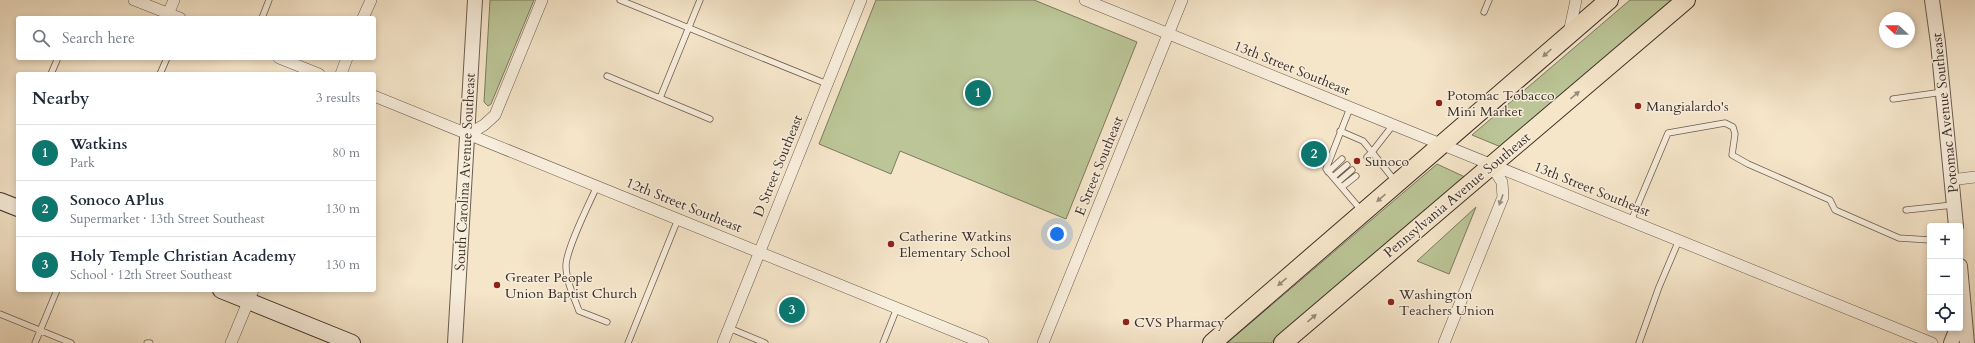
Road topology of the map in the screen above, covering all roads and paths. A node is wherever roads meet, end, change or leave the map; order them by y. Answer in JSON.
{"nodes":[{"id":1,"x":134,"y":0,"type":"edge"},
{"id":2,"x":174,"y":0,"type":"edge"},
{"id":3,"x":269,"y":0,"type":"edge"},
{"id":4,"x":371,"y":0,"type":"edge"},
{"id":5,"x":475,"y":0,"type":"edge"},
{"id":6,"x":542,"y":0,"type":"edge"},
{"id":7,"x":620,"y":0,"type":"edge"},
{"id":8,"x":700,"y":0,"type":"edge"},
{"id":9,"x":861,"y":0,"type":"edge"},
{"id":10,"x":1085,"y":0,"type":"edge"},
{"id":11,"x":1182,"y":0,"type":"edge"},
{"id":12,"x":1489,"y":0,"type":"edge"},
{"id":13,"x":1576,"y":0,"type":"edge"},
{"id":14,"x":1609,"y":0,"type":"edge"},
{"id":15,"x":1686,"y":0,"type":"edge"},
{"id":16,"x":1932,"y":0,"type":"edge"},
{"id":17,"x":1484,"y":12,"type":"dead end"},
{"id":18,"x":168,"y":14,"type":"junction"},
{"id":19,"x":174,"y":16,"type":"edge"},
{"id":20,"x":263,"y":16,"type":"edge"},
{"id":21,"x":364,"y":16,"type":"edge"},
{"id":22,"x":689,"y":28,"type":"junction"},
{"id":23,"x":1569,"y":33,"type":"junction"},
{"id":24,"x":1168,"y":34,"type":"junction"},
{"id":25,"x":57,"y":60,"type":"dead end"},
{"id":26,"x":166,"y":60,"type":"edge"},
{"id":27,"x":284,"y":60,"type":"edge"},
{"id":28,"x":346,"y":60,"type":"edge"},
{"id":29,"x":52,"y":72,"type":"edge"},
{"id":30,"x":161,"y":72,"type":"edge"},
{"id":31,"x":314,"y":72,"type":"edge"},
{"id":32,"x":342,"y":72,"type":"edge"},
{"id":33,"x":607,"y":76,"type":"dead end"},
{"id":34,"x":827,"y":84,"type":"junction"},
{"id":35,"x":1943,"y":92,"type":"junction"},
{"id":36,"x":376,"y":97,"type":"edge"},
{"id":37,"x":660,"y":98,"type":"junction"},
{"id":38,"x":1893,"y":99,"type":"dead end"},
{"id":39,"x":1350,"y":108,"type":"junction"},
{"id":40,"x":710,"y":119,"type":"dead end"},
{"id":41,"x":1393,"y":125,"type":"junction"},
{"id":42,"x":1340,"y":131,"type":"junction"},
{"id":43,"x":468,"y":134,"type":"junction"},
{"id":44,"x":1363,"y":141,"type":"junction"},
{"id":45,"x":1358,"y":145,"type":"dead end"},
{"id":46,"x":1443,"y":145,"type":"junction"},
{"id":47,"x":1367,"y":147,"type":"junction"},
{"id":48,"x":1363,"y":151,"type":"dead end"},
{"id":49,"x":1369,"y":155,"type":"junction"},
{"id":50,"x":1377,"y":158,"type":"junction"},
{"id":51,"x":1342,"y":159,"type":"dead end"},
{"id":52,"x":1372,"y":162,"type":"dead end"},
{"id":53,"x":1347,"y":165,"type":"dead end"},
{"id":54,"x":1492,"y":165,"type":"junction"},
{"id":55,"x":1352,"y":170,"type":"dead end"},
{"id":56,"x":1328,"y":172,"type":"junction"},
{"id":57,"x":1356,"y":176,"type":"dead end"},
{"id":58,"x":1333,"y":177,"type":"junction"},
{"id":59,"x":1975,"y":177,"type":"edge"},
{"id":60,"x":1951,"y":180,"type":"junction"},
{"id":61,"x":1338,"y":182,"type":"junction"},
{"id":62,"x":1397,"y":184,"type":"junction"},
{"id":63,"x":597,"y":186,"type":"junction"},
{"id":64,"x":1342,"y":187,"type":"junction"},
{"id":65,"x":0,"y":201,"type":"edge"},
{"id":66,"x":1954,"y":205,"type":"junction"},
{"id":67,"x":16,"y":207,"type":"edge"},
{"id":68,"x":1906,"y":210,"type":"dead end"},
{"id":69,"x":1364,"y":212,"type":"junction"},
{"id":70,"x":678,"y":219,"type":"junction"},
{"id":71,"x":1631,"y":221,"type":"junction"},
{"id":72,"x":1956,"y":223,"type":"edge"},
{"id":73,"x":1679,"y":240,"type":"junction"},
{"id":74,"x":1927,"y":240,"type":"edge"},
{"id":75,"x":760,"y":253,"type":"junction"},
{"id":76,"x":56,"y":292,"type":"edge"},
{"id":77,"x":233,"y":292,"type":"edge"},
{"id":78,"x":250,"y":295,"type":"edge"},
{"id":79,"x":897,"y":308,"type":"junction"},
{"id":80,"x":0,"y":314,"type":"edge"},
{"id":81,"x":1963,"y":321,"type":"edge"},
{"id":82,"x":607,"y":322,"type":"dead end"},
{"id":83,"x":729,"y":328,"type":"junction"},
{"id":84,"x":40,"y":331,"type":"junction"},
{"id":85,"x":1956,"y":331,"type":"edge"},
{"id":86,"x":35,"y":343,"type":"edge"},
{"id":87,"x":71,"y":343,"type":"edge"},
{"id":88,"x":231,"y":343,"type":"edge"},
{"id":89,"x":352,"y":343,"type":"edge"},
{"id":90,"x":455,"y":343,"type":"edge"},
{"id":91,"x":628,"y":343,"type":"edge"},
{"id":92,"x":722,"y":343,"type":"edge"},
{"id":93,"x":765,"y":343,"type":"edge"},
{"id":94,"x":883,"y":343,"type":"edge"},
{"id":95,"x":983,"y":343,"type":"edge"},
{"id":96,"x":1043,"y":343,"type":"edge"},
{"id":97,"x":1212,"y":343,"type":"edge"},
{"id":98,"x":1283,"y":343,"type":"edge"},
{"id":99,"x":1444,"y":343,"type":"edge"},
{"id":100,"x":1639,"y":343,"type":"edge"},
{"id":101,"x":1932,"y":343,"type":"edge"},
{"id":102,"x":1951,"y":343,"type":"edge"},
{"id":103,"x":1967,"y":343,"type":"edge"}],
"edges":[{"from":1,"to":18,"type":"street"},
{"from":2,"to":18,"type":"street"},
{"from":3,"to":20,"type":"lane"},
{"from":4,"to":21,"type":"street"},
{"from":5,"to":43,"type":"street","name":"South Carolina Avenue Southeast"},
{"from":6,"to":43,"type":"street"},
{"from":7,"to":22,"type":"lane"},
{"from":8,"to":22,"type":"lane"},
{"from":9,"to":34,"type":"street","name":"D Street Southeast"},
{"from":10,"to":24,"type":"street","name":"13th Street Southeast"},
{"from":11,"to":24,"type":"street","name":"E Street Southeast"},
{"from":12,"to":17,"type":"lane"},
{"from":13,"to":23,"type":"street"},
{"from":14,"to":23,"type":"main road"},
{"from":54,"to":15,"type":"main road","name":"Pennsylvania Avenue Southeast","one_way":true},
{"from":16,"to":35,"type":"street","name":"Potomac Avenue Southeast"},
{"from":18,"to":19,"type":"street"},
{"from":22,"to":34,"type":"lane"},
{"from":22,"to":37,"type":"lane"},
{"from":23,"to":46,"type":"main road","one_way":true},
{"from":24,"to":39,"type":"street","name":"13th Street Southeast"},
{"from":24,"to":96,"type":"street","name":"E Street Southeast"},
{"from":25,"to":29,"type":"lane"},
{"from":26,"to":30,"type":"lane"},
{"from":27,"to":31,"type":"street"},
{"from":28,"to":32,"type":"street"},
{"from":33,"to":37,"type":"lane"},
{"from":34,"to":75,"type":"street","name":"D Street Southeast"},
{"from":35,"to":38,"type":"lane"},
{"from":35,"to":60,"type":"street","name":"Potomac Avenue Southeast"},
{"from":36,"to":43,"type":"street","name":"12th Street Southeast"},
{"from":37,"to":40,"type":"lane"},
{"from":39,"to":41,"type":"street","name":"13th Street Southeast"},
{"from":39,"to":42,"type":"lane"},
{"from":41,"to":46,"type":"street","name":"13th Street Southeast"},
{"from":41,"to":49,"type":"lane"},
{"from":42,"to":44,"type":"lane"},
{"from":42,"to":56,"type":"lane"},
{"from":43,"to":63,"type":"street","name":"12th Street Southeast"},
{"from":43,"to":90,"type":"street","name":"South Carolina Avenue Southeast"},
{"from":44,"to":45,"type":"lane"},
{"from":44,"to":47,"type":"lane"},
{"from":46,"to":54,"type":"street","name":"13th Street Southeast"},
{"from":46,"to":62,"type":"main road"},
{"from":47,"to":48,"type":"lane"},
{"from":47,"to":49,"type":"lane"},
{"from":49,"to":50,"type":"lane"},
{"from":50,"to":52,"type":"lane"},
{"from":50,"to":62,"type":"lane"},
{"from":51,"to":56,"type":"lane"},
{"from":53,"to":58,"type":"lane"},
{"from":54,"to":71,"type":"street","name":"13th Street Southeast"},
{"from":98,"to":54,"type":"main road","name":"Pennsylvania Avenue Southeast","one_way":true},
{"from":54,"to":99,"type":"street","one_way":true},
{"from":55,"to":61,"type":"lane"},
{"from":56,"to":58,"type":"lane"},
{"from":57,"to":64,"type":"lane"},
{"from":58,"to":61,"type":"lane"},
{"from":59,"to":60,"type":"street"},
{"from":60,"to":66,"type":"street","name":"Potomac Avenue Southeast"},
{"from":61,"to":64,"type":"lane"},
{"from":62,"to":69,"type":"main road","one_way":true},
{"from":63,"to":70,"type":"street","name":"12th Street Southeast"},
{"from":63,"to":82,"type":"lane"},
{"from":64,"to":69,"type":"lane"},
{"from":65,"to":67,"type":"main road"},
{"from":66,"to":68,"type":"lane"},
{"from":66,"to":72,"type":"street","name":"Potomac Avenue Southeast"},
{"from":69,"to":97,"type":"main road","one_way":true},
{"from":70,"to":75,"type":"street","name":"12th Street Southeast"},
{"from":70,"to":91,"type":"lane"},
{"from":71,"to":73,"type":"street","name":"13th Street Southeast"},
{"from":71,"to":74,"type":"lane"},
{"from":73,"to":100,"type":"lane"},
{"from":73,"to":101,"type":"street","name":"13th Street Southeast"},
{"from":75,"to":79,"type":"street","name":"12th Street Southeast"},
{"from":75,"to":83,"type":"street","name":"D Street Southeast"},
{"from":76,"to":84,"type":"lane"},
{"from":77,"to":78,"type":"main road"},
{"from":78,"to":88,"type":"street"},
{"from":78,"to":89,"type":"main road"},
{"from":79,"to":94,"type":"lane"},
{"from":79,"to":95,"type":"street","name":"12th Street Southeast"},
{"from":80,"to":84,"type":"lane"},
{"from":81,"to":103,"type":"street"},
{"from":83,"to":92,"type":"street","name":"D Street Southeast"},
{"from":83,"to":93,"type":"lane"},
{"from":84,"to":86,"type":"lane"},
{"from":84,"to":87,"type":"lane"},
{"from":85,"to":102,"type":"street"}]}
